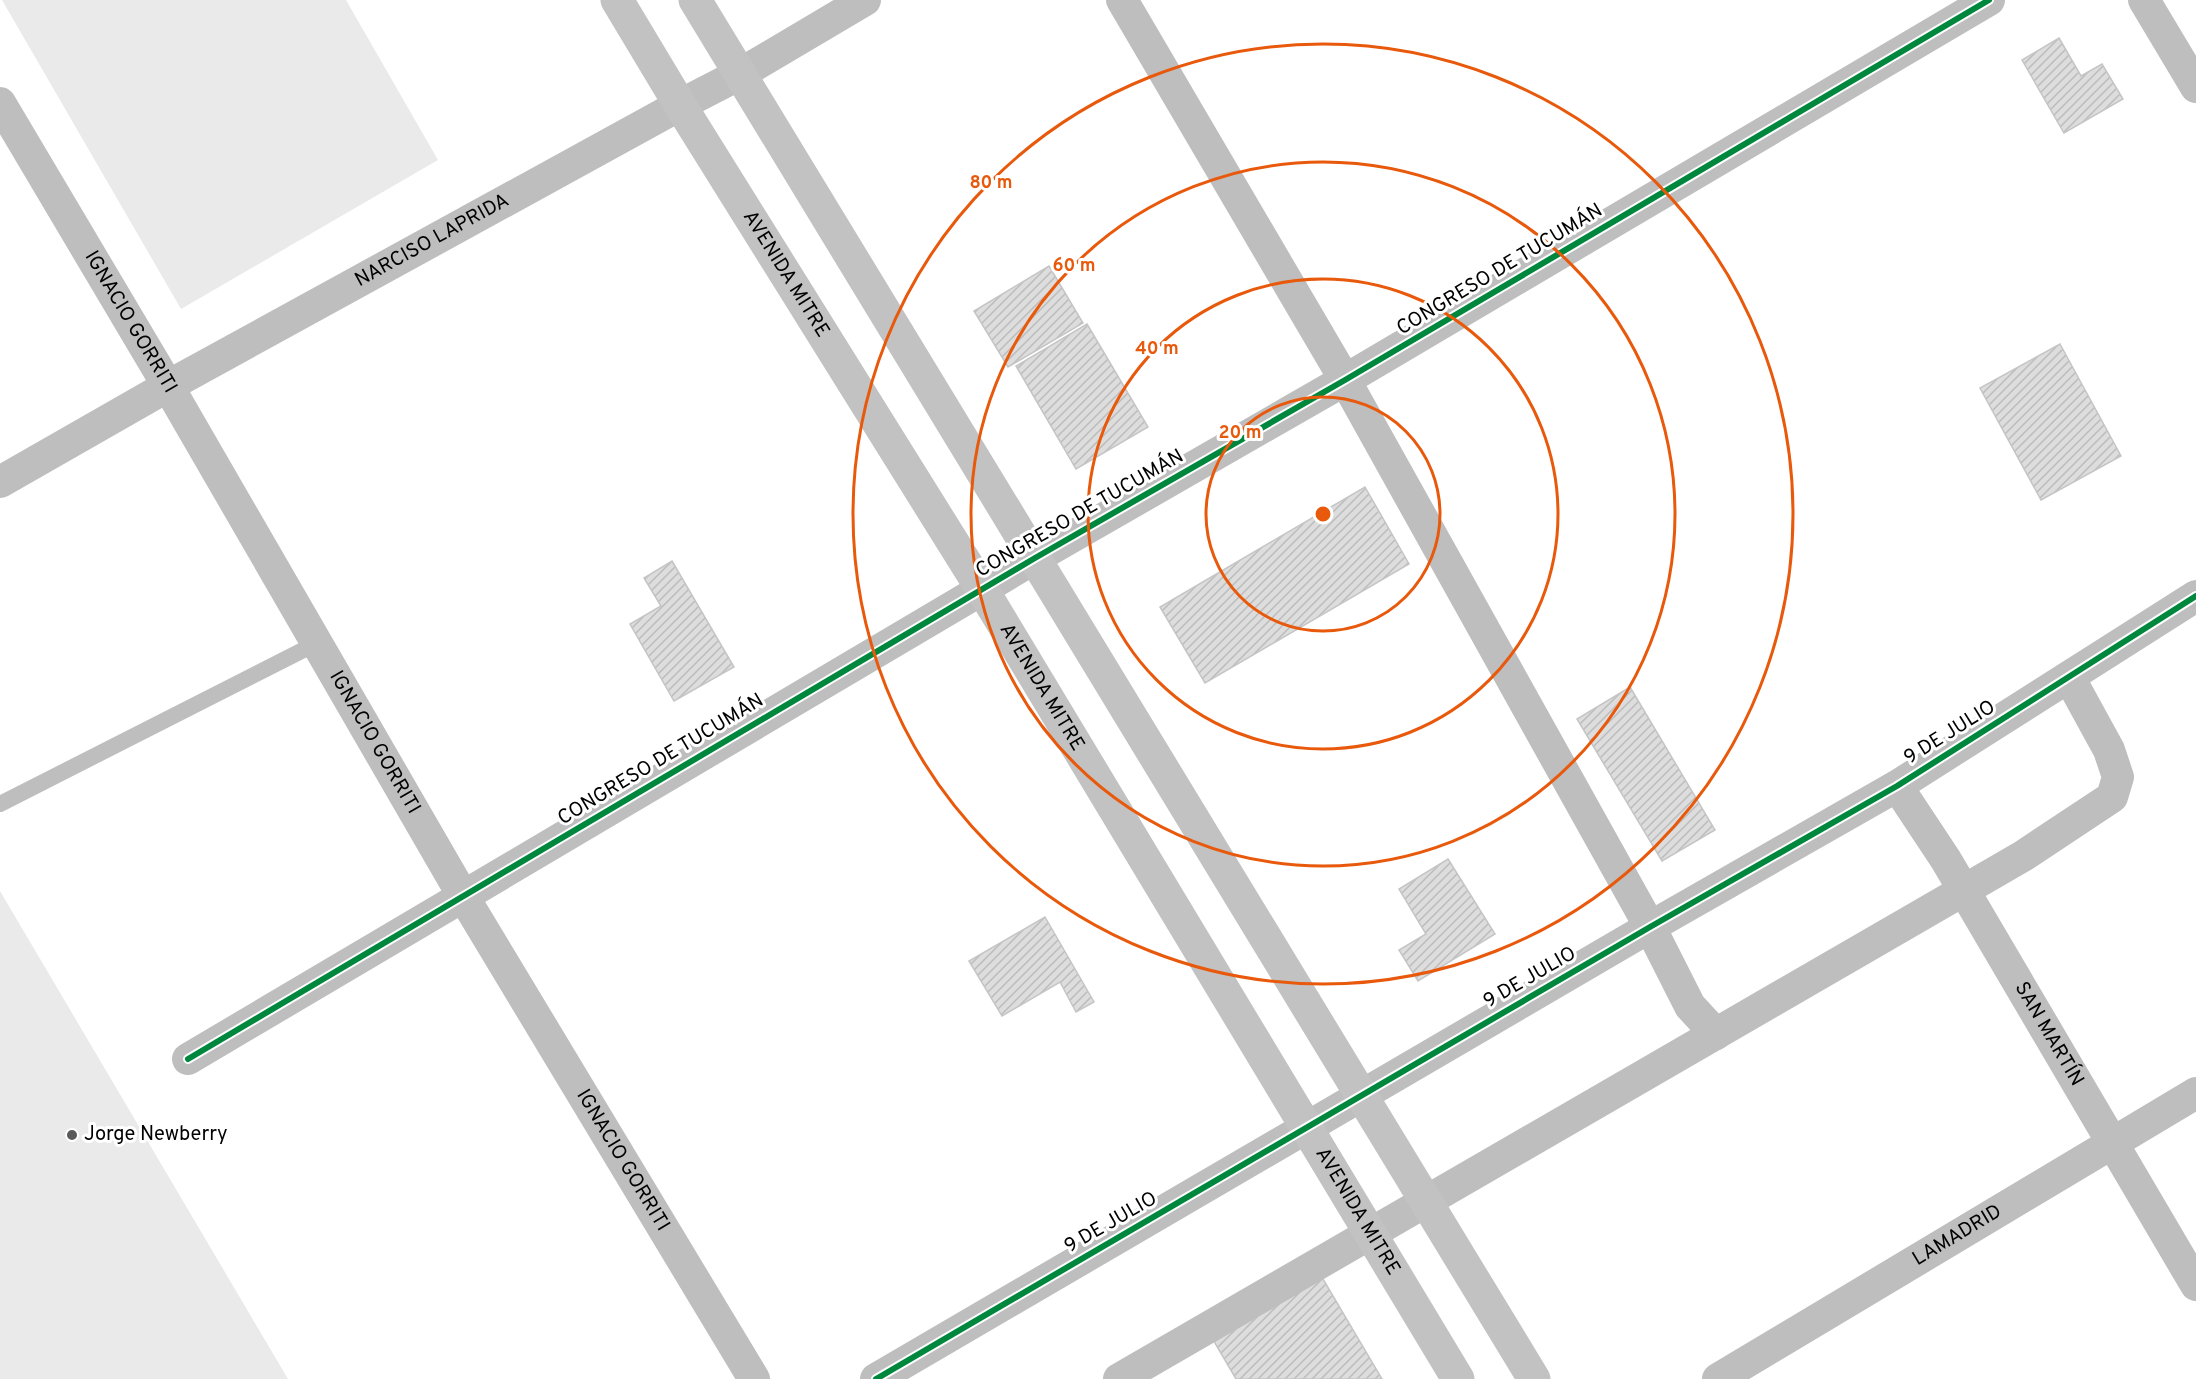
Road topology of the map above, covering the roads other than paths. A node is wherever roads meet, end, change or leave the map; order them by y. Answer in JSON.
{"nodes":[{"id":1,"x":617,"y":0,"type":"edge"},
{"id":2,"x":695,"y":0,"type":"edge"},
{"id":3,"x":865,"y":0,"type":"edge"},
{"id":4,"x":1122,"y":0,"type":"edge"},
{"id":5,"x":1989,"y":0,"type":"edge"},
{"id":6,"x":2144,"y":0,"type":"edge"},
{"id":7,"x":740,"y":74,"type":"junction"},
{"id":8,"x":2196,"y":87,"type":"edge"},
{"id":9,"x":0,"y":103,"type":"edge"},
{"id":10,"x":680,"y":105,"type":"junction"},
{"id":11,"x":1345,"y":380,"type":"junction"},
{"id":12,"x":168,"y":386,"type":"junction"},
{"id":13,"x":0,"y":482,"type":"edge"},
{"id":14,"x":1035,"y":558,"type":"junction"},
{"id":15,"x":982,"y":589,"type":"junction"},
{"id":16,"x":2196,"y":596,"type":"edge"},
{"id":17,"x":317,"y":643,"type":"junction"},
{"id":18,"x":2069,"y":677,"type":"junction"},
{"id":19,"x":1897,"y":786,"type":"junction"},
{"id":20,"x":0,"y":804,"type":"edge"},
{"id":21,"x":1964,"y":890,"type":"junction"},
{"id":22,"x":463,"y":896,"type":"junction"},
{"id":23,"x":1650,"y":927,"type":"junction"},
{"id":24,"x":1716,"y":1034,"type":"junction"},
{"id":25,"x":188,"y":1059,"type":"dead end"},
{"id":26,"x":2196,"y":1093,"type":"edge"},
{"id":27,"x":1361,"y":1095,"type":"junction"},
{"id":28,"x":1307,"y":1127,"type":"junction"},
{"id":29,"x":2111,"y":1143,"type":"junction"},
{"id":30,"x":1425,"y":1200,"type":"junction"},
{"id":31,"x":1369,"y":1233,"type":"junction"},
{"id":32,"x":2196,"y":1286,"type":"edge"},
{"id":33,"x":754,"y":1379,"type":"edge"},
{"id":34,"x":876,"y":1379,"type":"edge"},
{"id":35,"x":1119,"y":1379,"type":"edge"},
{"id":36,"x":1458,"y":1379,"type":"edge"},
{"id":37,"x":1534,"y":1379,"type":"edge"},
{"id":38,"x":1718,"y":1379,"type":"edge"}],
"edges":[{"from":1,"to":10,"type":"main road","name":"AVENIDA MITRE"},
{"from":2,"to":7,"type":"main road"},
{"from":3,"to":7,"type":"street","name":"NARCISO LAPRIDA"},
{"from":4,"to":11,"type":"street"},
{"from":5,"to":11,"type":"street","name":"CONGRESO DE TUCUMÁN"},
{"from":6,"to":8,"type":"street"},
{"from":7,"to":10,"type":"street","name":"NARCISO LAPRIDA"},
{"from":7,"to":14,"type":"main road"},
{"from":9,"to":12,"type":"street","name":"IGNACIO GORRITI"},
{"from":10,"to":12,"type":"street","name":"NARCISO LAPRIDA"},
{"from":10,"to":15,"type":"main road","name":"AVENIDA MITRE"},
{"from":11,"to":14,"type":"street","name":"CONGRESO DE TUCUMÁN"},
{"from":11,"to":23,"type":"street"},
{"from":12,"to":13,"type":"street","name":"NARCISO LAPRIDA"},
{"from":12,"to":17,"type":"street","name":"IGNACIO GORRITI"},
{"from":14,"to":15,"type":"street","name":"CONGRESO DE TUCUMÁN"},
{"from":14,"to":27,"type":"main road"},
{"from":15,"to":22,"type":"street","name":"CONGRESO DE TUCUMÁN"},
{"from":15,"to":28,"type":"main road","name":"AVENIDA MITRE"},
{"from":16,"to":18,"type":"street","name":"9 DE JULIO"},
{"from":17,"to":20,"type":"lane"},
{"from":17,"to":22,"type":"street","name":"IGNACIO GORRITI"},
{"from":18,"to":19,"type":"street","name":"9 DE JULIO"},
{"from":18,"to":21,"type":"street"},
{"from":19,"to":21,"type":"street","name":"SAN MARTÍN"},
{"from":19,"to":23,"type":"street","name":"9 DE JULIO"},
{"from":21,"to":24,"type":"street"},
{"from":21,"to":29,"type":"street","name":"SAN MARTÍN"},
{"from":22,"to":25,"type":"street","name":"CONGRESO DE TUCUMÁN"},
{"from":22,"to":33,"type":"street","name":"IGNACIO GORRITI"},
{"from":23,"to":24,"type":"street"},
{"from":23,"to":27,"type":"street","name":"9 DE JULIO"},
{"from":24,"to":30,"type":"street"},
{"from":26,"to":29,"type":"street","name":"LAMADRID"},
{"from":27,"to":28,"type":"street","name":"9 DE JULIO"},
{"from":27,"to":30,"type":"main road"},
{"from":28,"to":31,"type":"main road","name":"AVENIDA MITRE"},
{"from":28,"to":34,"type":"street","name":"9 DE JULIO"},
{"from":29,"to":32,"type":"street","name":"SAN MARTÍN"},
{"from":29,"to":38,"type":"street","name":"LAMADRID"},
{"from":30,"to":31,"type":"street"},
{"from":30,"to":37,"type":"main road"},
{"from":31,"to":35,"type":"street"},
{"from":31,"to":36,"type":"main road","name":"AVENIDA MITRE"}]}
